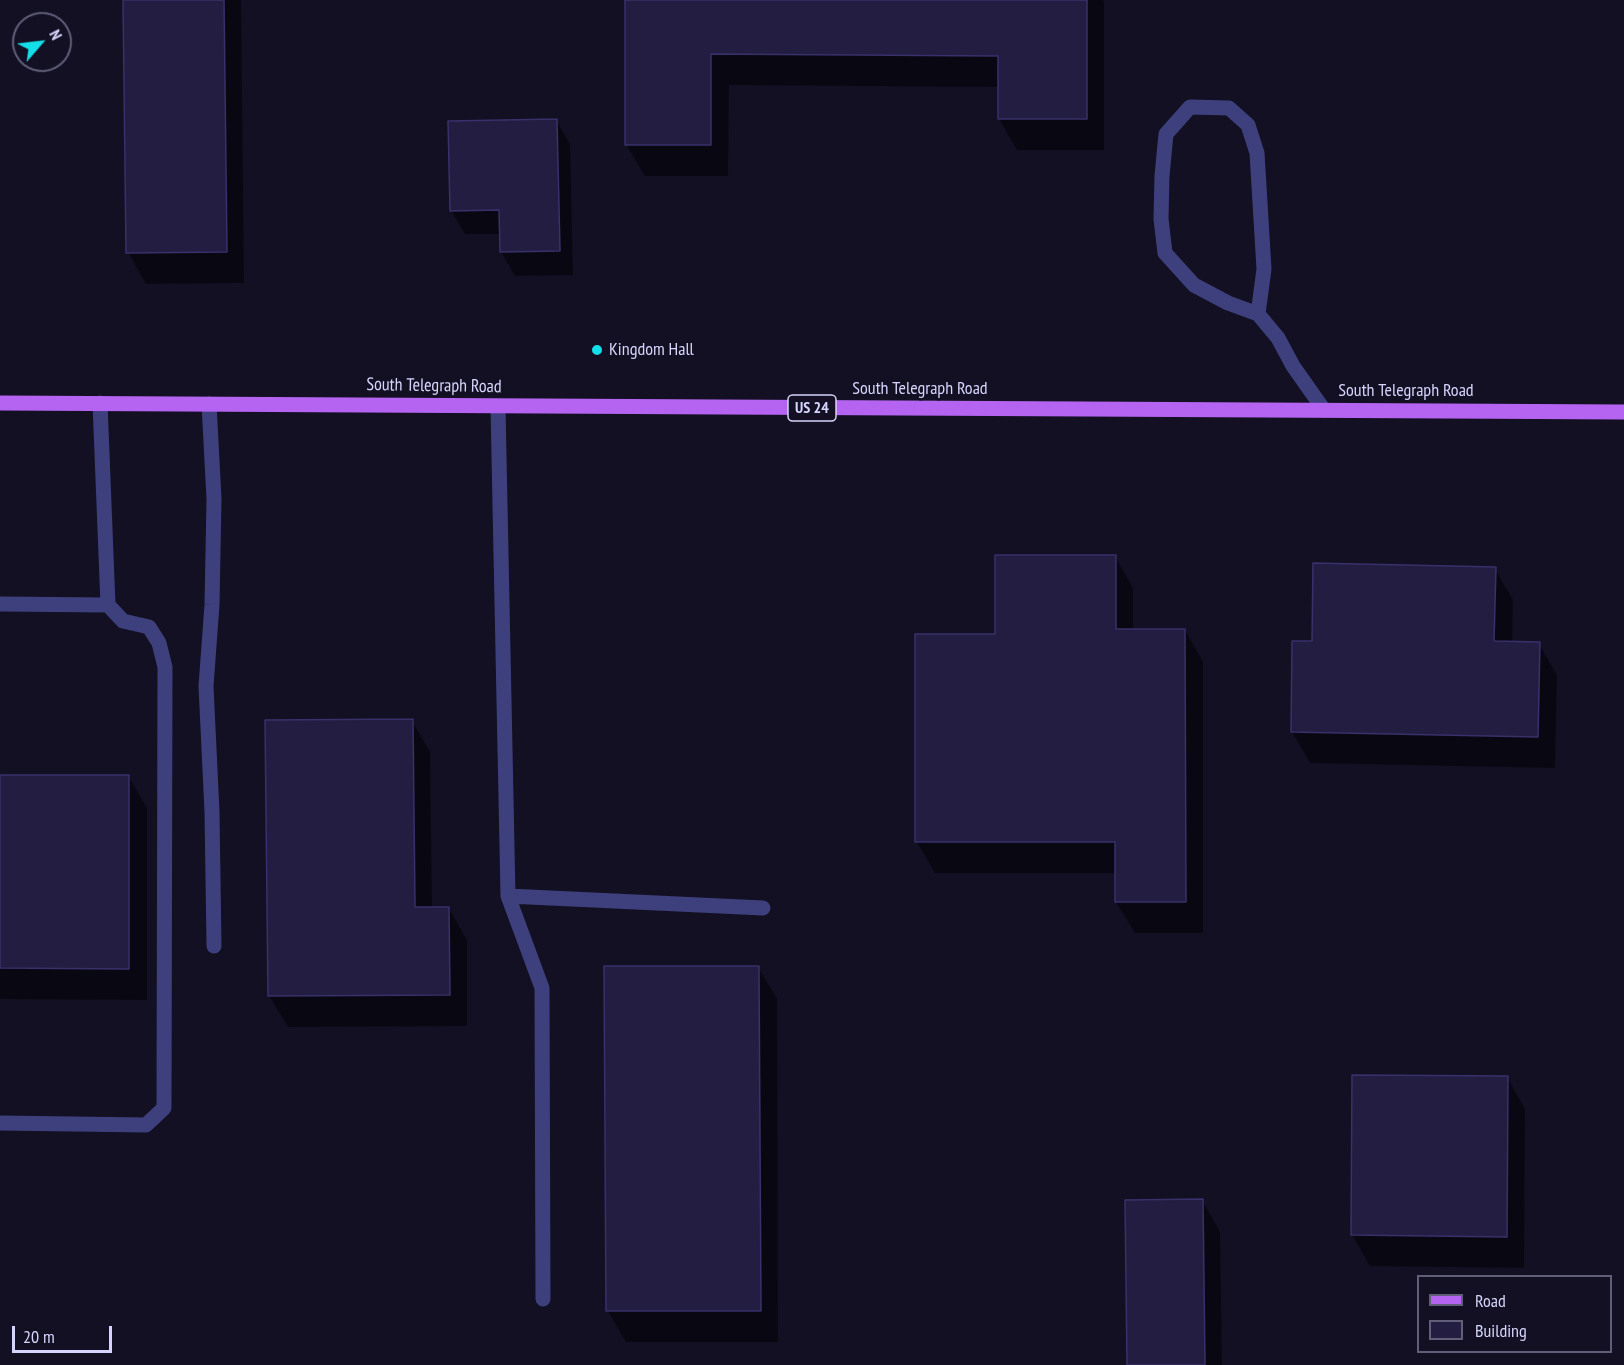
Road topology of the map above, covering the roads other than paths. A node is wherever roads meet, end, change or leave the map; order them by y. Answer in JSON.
{"nodes":[{"id":1,"x":1258,"y":314,"type":"junction"},
{"id":2,"x":0,"y":403,"type":"edge"},
{"id":3,"x":100,"y":404,"type":"junction"},
{"id":4,"x":209,"y":404,"type":"junction"},
{"id":5,"x":498,"y":407,"type":"junction"},
{"id":6,"x":1324,"y":410,"type":"junction"},
{"id":7,"x":1624,"y":412,"type":"edge"},
{"id":8,"x":0,"y":604,"type":"edge"},
{"id":9,"x":108,"y":605,"type":"junction"},
{"id":10,"x":508,"y":896,"type":"junction"},
{"id":11,"x":763,"y":908,"type":"dead end"},
{"id":12,"x":214,"y":946,"type":"dead end"},
{"id":13,"x":0,"y":1123,"type":"edge"},
{"id":14,"x":543,"y":1299,"type":"dead end"}],
"edges":[{"from":1,"to":1,"type":"lane"},
{"from":1,"to":6,"type":"lane"},
{"from":2,"to":3,"type":"main road","name":"South Telegraph Road","number":"US 24"},
{"from":3,"to":4,"type":"main road","name":"South Telegraph Road","number":"US 24"},
{"from":3,"to":9,"type":"lane"},
{"from":4,"to":5,"type":"main road","name":"South Telegraph Road","number":"US 24"},
{"from":4,"to":12,"type":"lane"},
{"from":5,"to":6,"type":"main road","name":"South Telegraph Road","number":"US 24"},
{"from":5,"to":10,"type":"lane"},
{"from":6,"to":7,"type":"main road","name":"South Telegraph Road","number":"US 24"},
{"from":8,"to":9,"type":"lane"},
{"from":9,"to":13,"type":"lane"},
{"from":10,"to":11,"type":"lane"},
{"from":10,"to":14,"type":"lane"}]}
